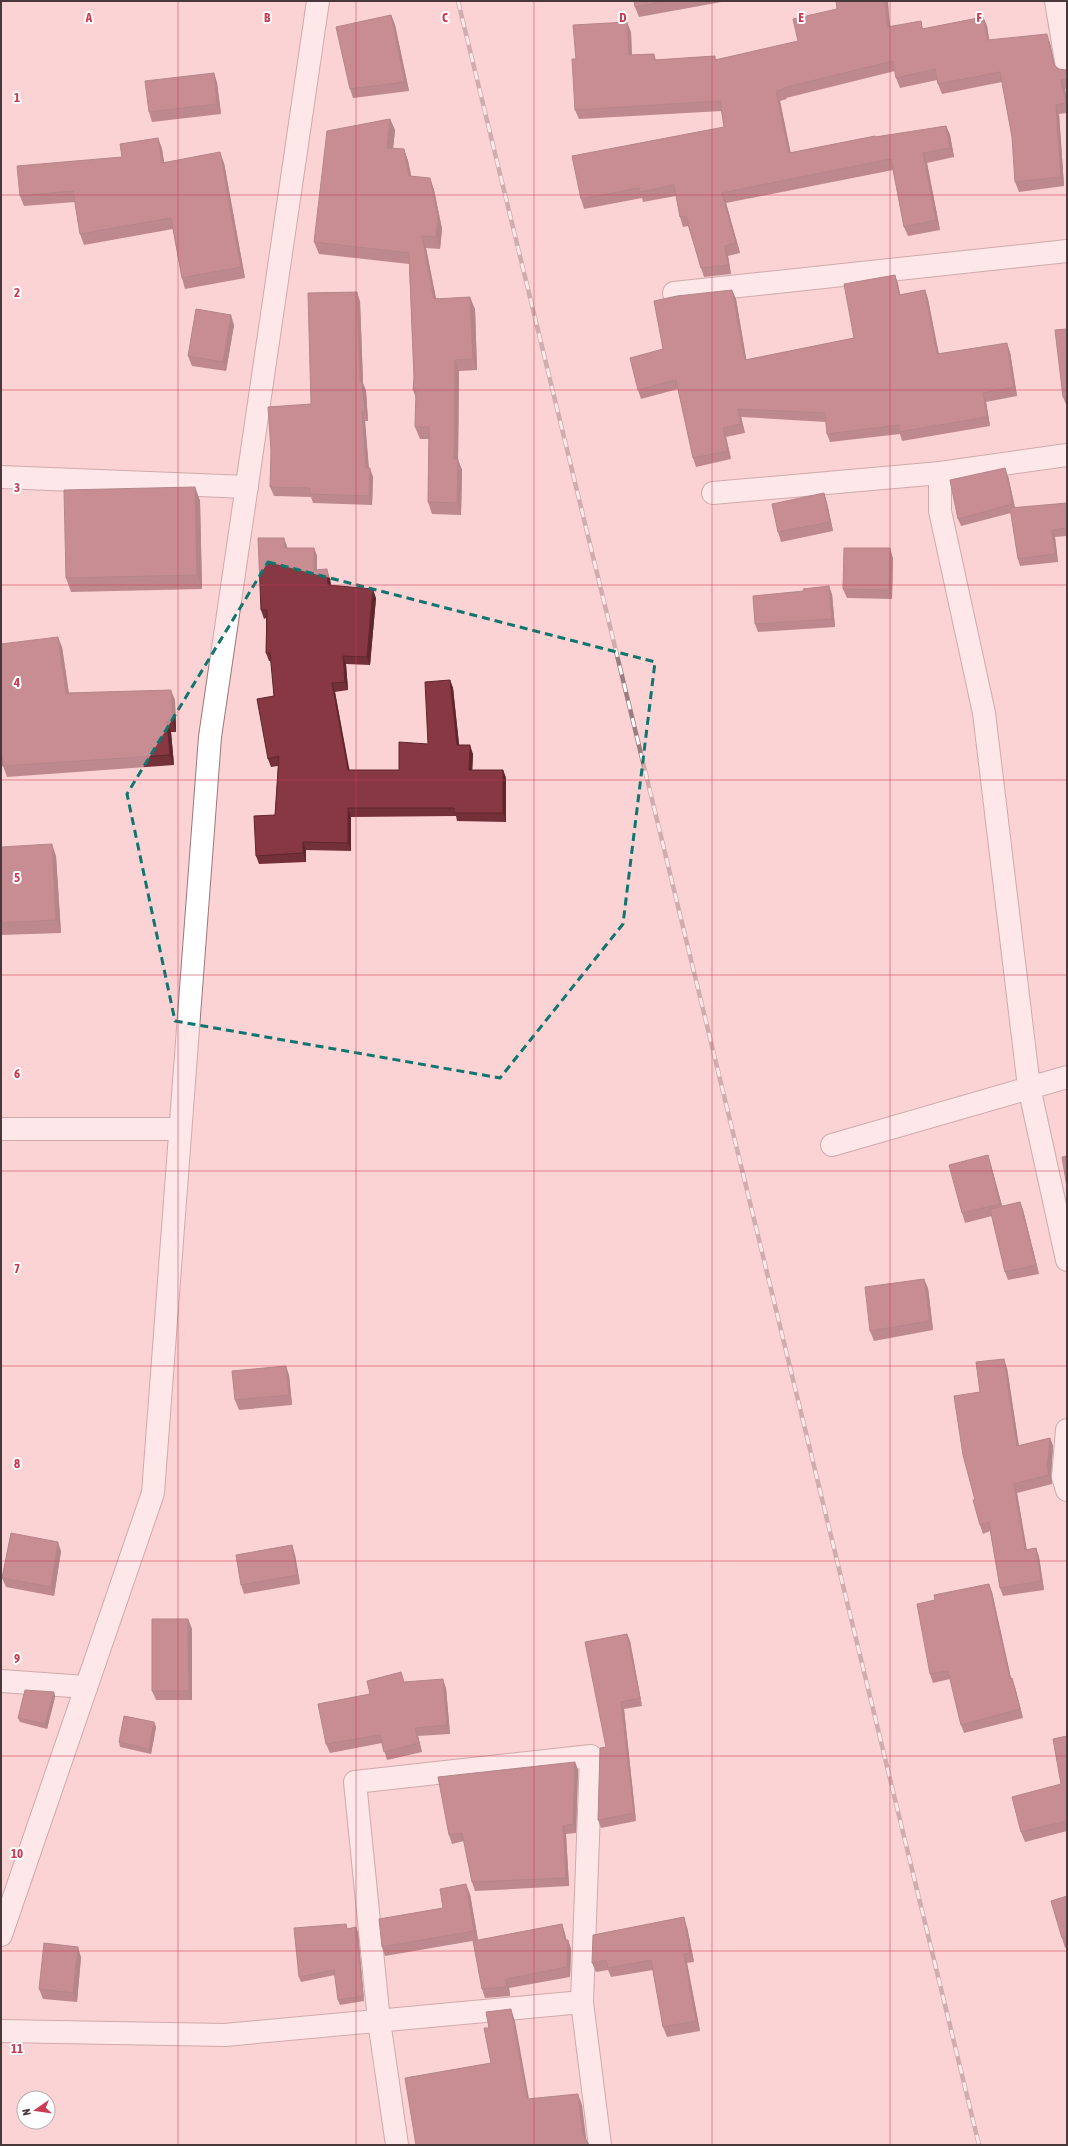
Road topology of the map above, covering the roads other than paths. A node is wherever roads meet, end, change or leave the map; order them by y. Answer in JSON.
{"nodes":[{"id":1,"x":318,"y":1,"type":"edge"},
{"id":2,"x":1056,"y":1,"type":"edge"},
{"id":3,"x":1067,"y":67,"type":"edge"},
{"id":4,"x":1067,"y":251,"type":"edge"},
{"id":5,"x":674,"y":293,"type":"dead end"},
{"id":6,"x":1067,"y":455,"type":"edge"},
{"id":7,"x":940,"y":473,"type":"junction"},
{"id":8,"x":1,"y":477,"type":"edge"},
{"id":9,"x":247,"y":487,"type":"junction"},
{"id":10,"x":713,"y":493,"type":"dead end"},
{"id":11,"x":1067,"y":1077,"type":"edge"},
{"id":12,"x":1029,"y":1087,"type":"junction"},
{"id":13,"x":1,"y":1129,"type":"edge"},
{"id":14,"x":180,"y":1129,"type":"junction"},
{"id":15,"x":832,"y":1145,"type":"dead end"},
{"id":16,"x":1067,"y":1260,"type":"edge"},
{"id":17,"x":1067,"y":1430,"type":"edge"},
{"id":18,"x":1067,"y":1490,"type":"edge"},
{"id":19,"x":1,"y":1681,"type":"edge"},
{"id":20,"x":86,"y":1687,"type":"junction"},
{"id":21,"x":1,"y":1935,"type":"edge"},
{"id":22,"x":582,"y":2002,"type":"junction"},
{"id":23,"x":379,"y":2021,"type":"junction"},
{"id":24,"x":1,"y":2030,"type":"edge"},
{"id":25,"x":397,"y":2145,"type":"edge"},
{"id":26,"x":600,"y":2145,"type":"edge"}],
"edges":[{"from":1,"to":9,"type":"street"},
{"from":2,"to":3,"type":"street"},
{"from":4,"to":5,"type":"street"},
{"from":6,"to":7,"type":"street"},
{"from":7,"to":10,"type":"street"},
{"from":7,"to":12,"type":"street"},
{"from":8,"to":9,"type":"street"},
{"from":9,"to":14,"type":"street"},
{"from":11,"to":12,"type":"street"},
{"from":12,"to":15,"type":"street"},
{"from":12,"to":16,"type":"street"},
{"from":13,"to":14,"type":"street"},
{"from":14,"to":20,"type":"street"},
{"from":17,"to":18,"type":"street"},
{"from":19,"to":20,"type":"street"},
{"from":20,"to":21,"type":"street"},
{"from":22,"to":23,"type":"street"},
{"from":22,"to":23,"type":"street"},
{"from":22,"to":26,"type":"street"},
{"from":23,"to":24,"type":"street"},
{"from":23,"to":25,"type":"street"}]}
